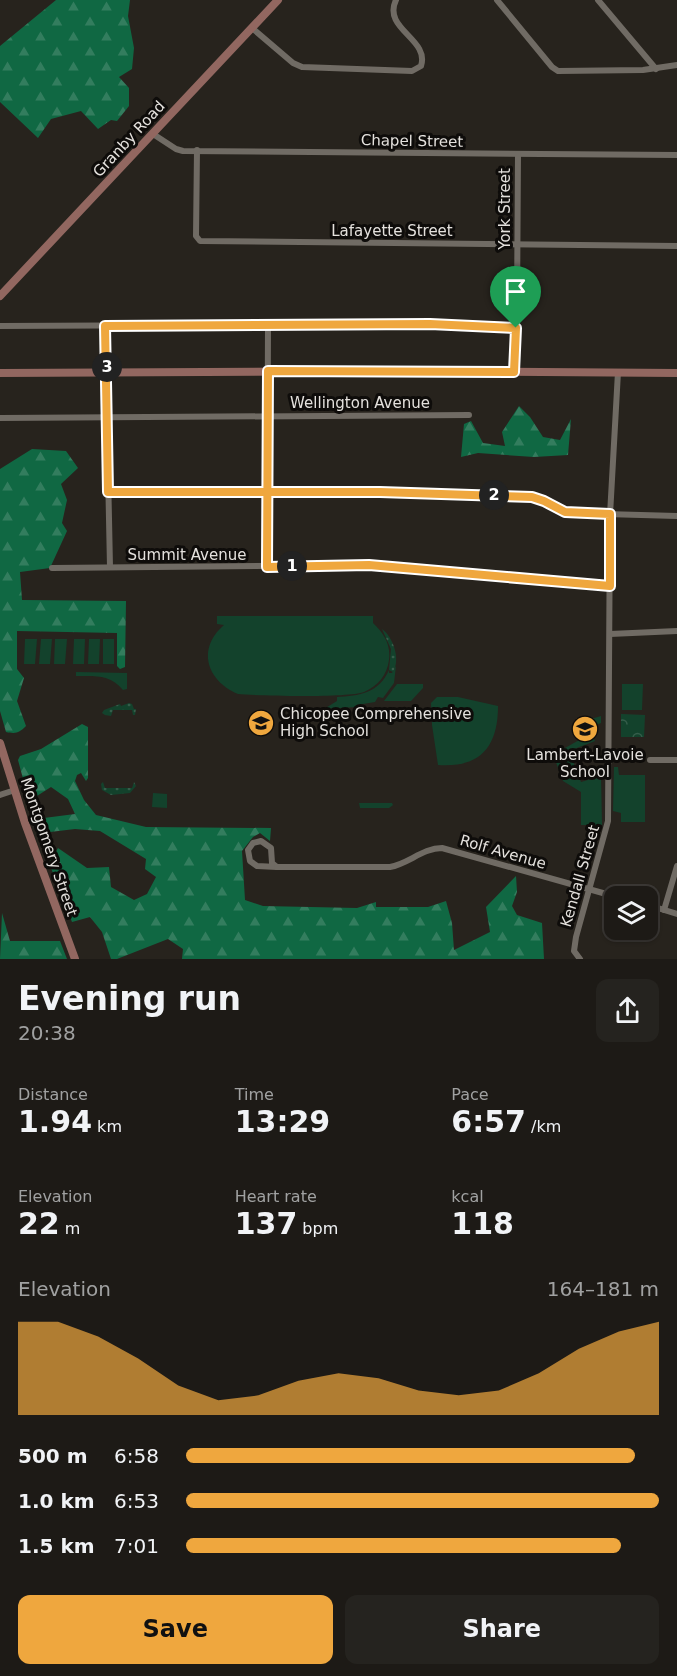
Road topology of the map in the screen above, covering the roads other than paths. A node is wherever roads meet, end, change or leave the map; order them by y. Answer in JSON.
{"nodes":[{"id":1,"x":278,"y":0,"type":"edge"},
{"id":2,"x":396,"y":0,"type":"edge"},
{"id":3,"x":497,"y":0,"type":"edge"},
{"id":4,"x":598,"y":0,"type":"edge"},
{"id":5,"x":252,"y":28,"type":"junction"},
{"id":6,"x":677,"y":65,"type":"edge"},
{"id":7,"x":656,"y":69,"type":"junction"},
{"id":8,"x":153,"y":134,"type":"junction"},
{"id":9,"x":197,"y":150,"type":"junction"},
{"id":10,"x":518,"y":154,"type":"junction"},
{"id":11,"x":677,"y":155,"type":"edge"},
{"id":12,"x":517,"y":244,"type":"junction"},
{"id":13,"x":677,"y":246,"type":"edge"},
{"id":14,"x":0,"y":296,"type":"edge"},
{"id":15,"x":0,"y":326,"type":"edge"},
{"id":16,"x":105,"y":326,"type":"junction"},
{"id":17,"x":268,"y":326,"type":"junction"},
{"id":18,"x":516,"y":328,"type":"junction"},
{"id":19,"x":268,"y":371,"type":"junction"},
{"id":20,"x":108,"y":372,"type":"junction"},
{"id":21,"x":514,"y":372,"type":"junction"},
{"id":22,"x":618,"y":372,"type":"junction"},
{"id":23,"x":0,"y":373,"type":"edge"},
{"id":24,"x":677,"y":373,"type":"edge"},
{"id":25,"x":268,"y":416,"type":"junction"},
{"id":26,"x":469,"y":416,"type":"dead end"},
{"id":27,"x":108,"y":417,"type":"junction"},
{"id":28,"x":0,"y":418,"type":"edge"},
{"id":29,"x":108,"y":492,"type":"junction"},
{"id":30,"x":268,"y":492,"type":"junction"},
{"id":31,"x":610,"y":514,"type":"junction"},
{"id":32,"x":677,"y":516,"type":"edge"},
{"id":33,"x":110,"y":567,"type":"junction"},
{"id":34,"x":267,"y":567,"type":"junction"},
{"id":35,"x":52,"y":568,"type":"dead end"},
{"id":36,"x":610,"y":586,"type":"junction"},
{"id":37,"x":677,"y":631,"type":"edge"},
{"id":38,"x":610,"y":634,"type":"junction"},
{"id":39,"x":0,"y":743,"type":"edge"},
{"id":40,"x":650,"y":760,"type":"dead end"},
{"id":41,"x":677,"y":760,"type":"edge"},
{"id":42,"x":15,"y":790,"type":"junction"},
{"id":43,"x":0,"y":795,"type":"edge"},
{"id":44,"x":677,"y":866,"type":"edge"},
{"id":45,"x":277,"y":867,"type":"junction"},
{"id":46,"x":589,"y":889,"type":"junction"},
{"id":47,"x":604,"y":893,"type":"edge"},
{"id":48,"x":658,"y":908,"type":"edge"},
{"id":49,"x":664,"y":910,"type":"junction"},
{"id":50,"x":677,"y":914,"type":"edge"},
{"id":51,"x":578,"y":956,"type":"edge"},
{"id":52,"x":75,"y":959,"type":"edge"}],
"edges":[{"from":1,"to":5,"type":"street","name":"Granby Road"},
{"from":2,"to":5,"type":"street"},
{"from":3,"to":7,"type":"street"},
{"from":4,"to":7,"type":"street"},
{"from":5,"to":8,"type":"street","name":"Granby Road"},
{"from":6,"to":7,"type":"street"},
{"from":8,"to":9,"type":"street","name":"Chapel Street"},
{"from":8,"to":14,"type":"street","name":"Granby Road"},
{"from":9,"to":10,"type":"street","name":"Chapel Street"},
{"from":9,"to":12,"type":"street","name":"Lafayette Street"},
{"from":10,"to":11,"type":"street","name":"Chapel Street"},
{"from":10,"to":12,"type":"street","name":"York Street"},
{"from":12,"to":13,"type":"street","name":"Lafayette Street"},
{"from":12,"to":18,"type":"street","name":"York Street"},
{"from":15,"to":16,"type":"street"},
{"from":16,"to":17,"type":"street"},
{"from":16,"to":20,"type":"street"},
{"from":17,"to":18,"type":"street"},
{"from":17,"to":19,"type":"street"},
{"from":18,"to":21,"type":"street","name":"York Street"},
{"from":19,"to":20,"type":"street"},
{"from":19,"to":21,"type":"street"},
{"from":19,"to":25,"type":"street"},
{"from":20,"to":23,"type":"street"},
{"from":20,"to":27,"type":"street"},
{"from":21,"to":22,"type":"street"},
{"from":22,"to":24,"type":"street"},
{"from":22,"to":31,"type":"street","name":"Kendall Street"},
{"from":25,"to":26,"type":"street","name":"Wellington Avenue"},
{"from":25,"to":27,"type":"street","name":"Wellington Avenue"},
{"from":25,"to":30,"type":"street"},
{"from":27,"to":28,"type":"street","name":"Wellington Avenue"},
{"from":27,"to":29,"type":"street"},
{"from":29,"to":30,"type":"street"},
{"from":29,"to":33,"type":"street"},
{"from":30,"to":31,"type":"street"},
{"from":30,"to":34,"type":"street"},
{"from":31,"to":32,"type":"street"},
{"from":31,"to":36,"type":"street","name":"Kendall Street"},
{"from":33,"to":34,"type":"street","name":"Summit Avenue"},
{"from":33,"to":35,"type":"street","name":"Summit Avenue"},
{"from":34,"to":36,"type":"street","name":"Summit Avenue"},
{"from":36,"to":38,"type":"street","name":"Kendall Street"},
{"from":37,"to":38,"type":"street"},
{"from":38,"to":46,"type":"street","name":"Kendall Street"},
{"from":39,"to":42,"type":"street","name":"Montgomery Street"},
{"from":40,"to":41,"type":"street"},
{"from":42,"to":43,"type":"street"},
{"from":42,"to":52,"type":"street","name":"Montgomery Street"},
{"from":44,"to":49,"type":"street"},
{"from":45,"to":45,"type":"street","name":"Rolf Avenue"},
{"from":45,"to":46,"type":"street","name":"Rolf Avenue"},
{"from":46,"to":47,"type":"street","name":"Rolf Avenue"},
{"from":46,"to":51,"type":"street","name":"Kendall Street"},
{"from":48,"to":49,"type":"street"},
{"from":49,"to":50,"type":"street"}]}
